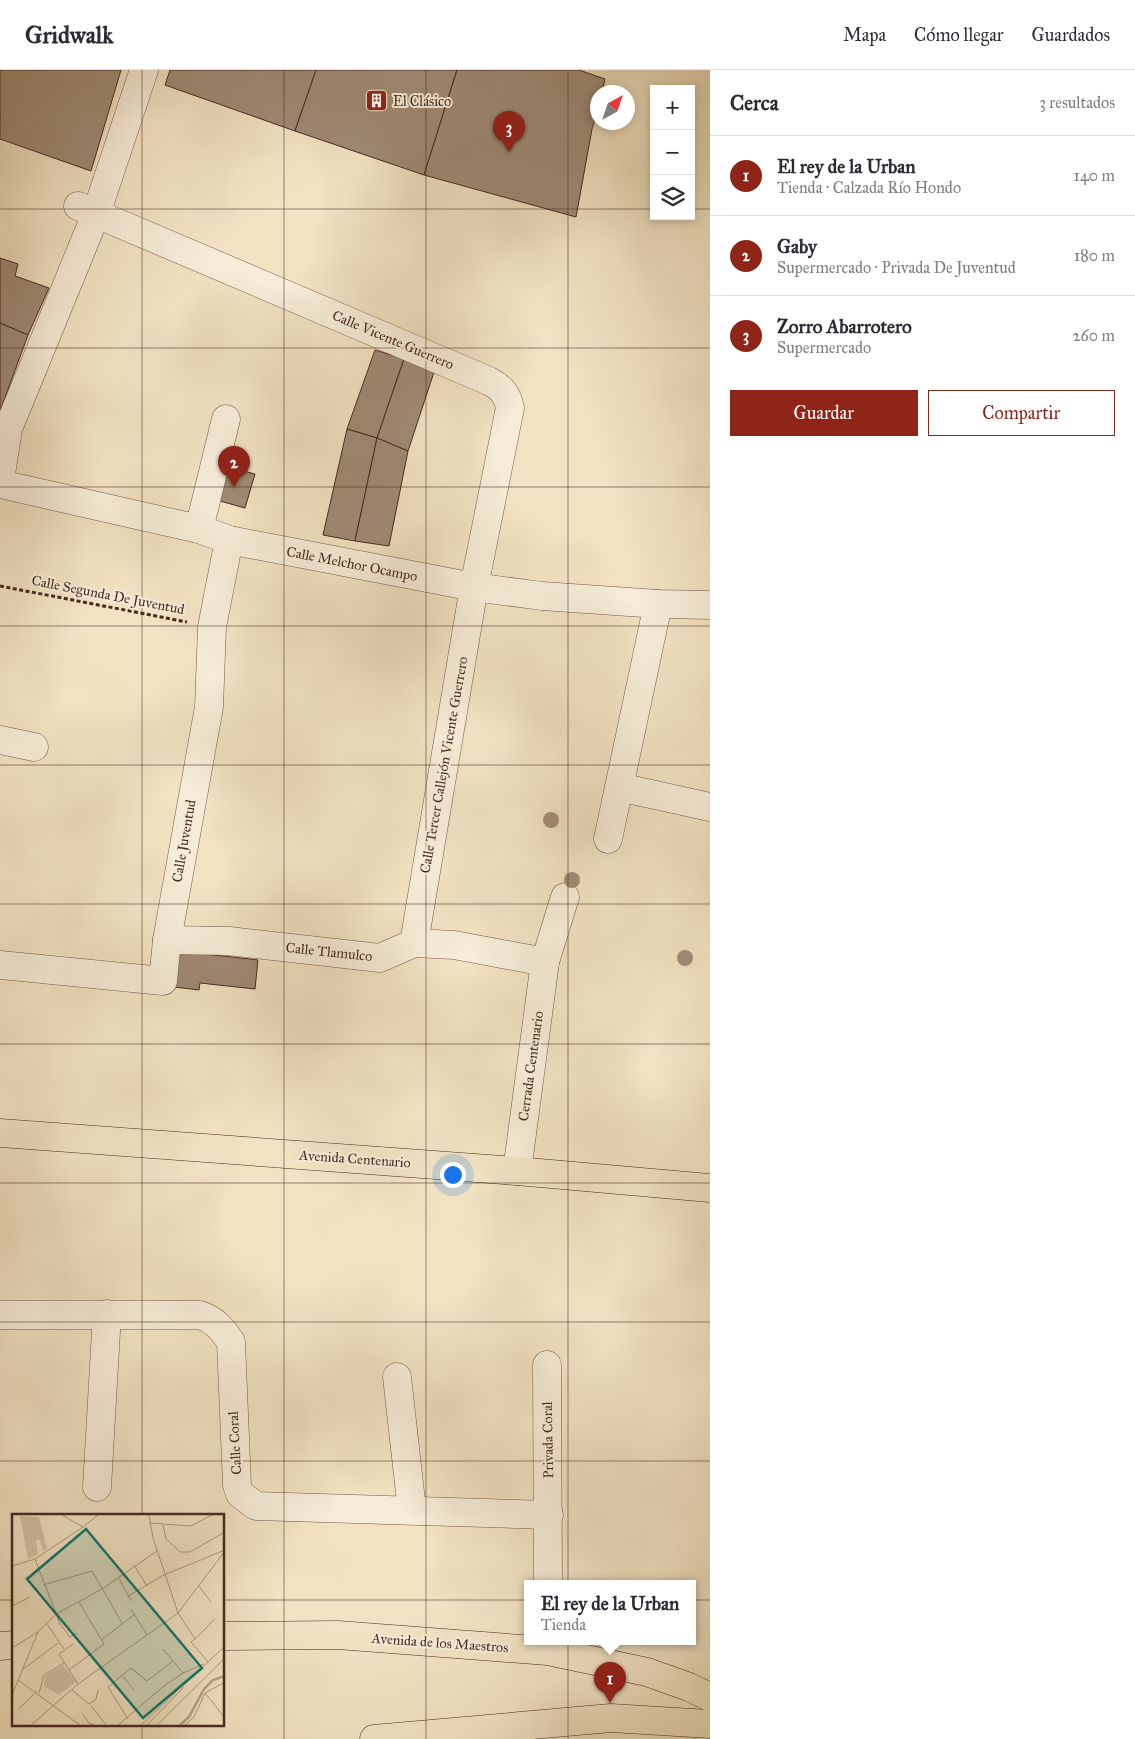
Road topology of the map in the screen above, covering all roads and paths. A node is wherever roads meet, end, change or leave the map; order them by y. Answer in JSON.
{"nodes":[{"id":1,"x":144,"y":70,"type":"edge"},
{"id":2,"x":87,"y":210,"type":"junction"},
{"id":3,"x":226,"y":419,"type":"dead end"},
{"id":4,"x":4,"y":429,"type":"edge"},
{"id":5,"x":0,"y":480,"type":"edge"},
{"id":6,"x":0,"y":484,"type":"edge"},
{"id":7,"x":199,"y":529,"type":"junction"},
{"id":8,"x":228,"y":540,"type":"junction"},
{"id":9,"x":0,"y":586,"type":"edge"},
{"id":10,"x":474,"y":587,"type":"junction"},
{"id":11,"x":658,"y":604,"type":"junction"},
{"id":12,"x":710,"y":605,"type":"edge"},
{"id":13,"x":212,"y":627,"type":"junction"},
{"id":14,"x":0,"y":740,"type":"edge"},
{"id":15,"x":34,"y":748,"type":"dead end"},
{"id":16,"x":619,"y":787,"type":"junction"},
{"id":17,"x":710,"y":807,"type":"edge"},
{"id":18,"x":608,"y":839,"type":"dead end"},
{"id":19,"x":565,"y":897,"type":"dead end"},
{"id":20,"x":167,"y":940,"type":"junction"},
{"id":21,"x":414,"y":943,"type":"junction"},
{"id":22,"x":545,"y":962,"type":"junction"},
{"id":23,"x":0,"y":965,"type":"edge"},
{"id":24,"x":0,"y":1134,"type":"edge"},
{"id":25,"x":517,"y":1171,"type":"junction"},
{"id":26,"x":710,"y":1188,"type":"edge"},
{"id":27,"x":107,"y":1314,"type":"junction"},
{"id":28,"x":0,"y":1315,"type":"edge"},
{"id":29,"x":547,"y":1365,"type":"dead end"},
{"id":30,"x":397,"y":1377,"type":"dead end"},
{"id":31,"x":97,"y":1487,"type":"dead end"},
{"id":32,"x":412,"y":1510,"type":"junction"},
{"id":33,"x":549,"y":1515,"type":"junction"},
{"id":34,"x":548,"y":1580,"type":"edge"},
{"id":35,"x":225,"y":1636,"type":"edge"},
{"id":36,"x":524,"y":1645,"type":"edge"},
{"id":37,"x":529,"y":1645,"type":"edge"},
{"id":38,"x":548,"y":1646,"type":"edge"},
{"id":39,"x":710,"y":1697,"type":"edge"},
{"id":40,"x":710,"y":1724,"type":"edge"},
{"id":41,"x":710,"y":1738,"type":"edge"},
{"id":42,"x":374,"y":1739,"type":"edge"},
{"id":43,"x":705,"y":1739,"type":"edge"}],
"edges":[{"from":1,"to":2,"type":"street"},
{"from":2,"to":4,"type":"street"},
{"from":2,"to":10,"type":"street","name":"Calle Vicente Guerrero"},
{"from":3,"to":7,"type":"street"},
{"from":4,"to":5,"type":"street"},
{"from":6,"to":7,"type":"street","name":"Calle Melchor Ocampo"},
{"from":7,"to":8,"type":"street","name":"Calle Melchor Ocampo"},
{"from":8,"to":10,"type":"street","name":"Calle Melchor Ocampo"},
{"from":8,"to":13,"type":"street","name":"Calle Juventud"},
{"from":9,"to":13,"type":"path","name":"Calle Segunda De Juventud"},
{"from":10,"to":11,"type":"street","name":"Calle Melchor Ocampo"},
{"from":10,"to":21,"type":"street","name":"Calle Tercer Callejón Vicente Guerrero"},
{"from":11,"to":12,"type":"street","name":"Calle Melchor Ocampo"},
{"from":11,"to":16,"type":"street"},
{"from":13,"to":20,"type":"street","name":"Calle Juventud"},
{"from":14,"to":15,"type":"street"},
{"from":16,"to":17,"type":"street"},
{"from":16,"to":18,"type":"street"},
{"from":19,"to":22,"type":"street","name":"Cerrada Centenario"},
{"from":20,"to":21,"type":"street","name":"Calle Tlamulco"},
{"from":20,"to":23,"type":"street","name":"Calle Juventud"},
{"from":21,"to":22,"type":"street","name":"Calle Tlamulco"},
{"from":22,"to":25,"type":"street","name":"Cerrada Centenario"},
{"from":24,"to":25,"type":"main road","name":"Avenida Centenario"},
{"from":25,"to":26,"type":"main road","name":"Avenida Centenario"},
{"from":27,"to":28,"type":"street","name":"Calle Coral"},
{"from":27,"to":31,"type":"street"},
{"from":27,"to":32,"type":"street","name":"Calle Coral"},
{"from":29,"to":33,"type":"street","name":"Privada Coral"},
{"from":30,"to":32,"type":"street"},
{"from":32,"to":33,"type":"street","name":"Calle Coral"},
{"from":33,"to":34,"type":"street"},
{"from":35,"to":36,"type":"main road","name":"Avenida de los Maestros"},
{"from":37,"to":38,"type":"main road","name":"Avenida de los Maestros"},
{"from":38,"to":39,"type":"main road","name":"Avenida de los Maestros"},
{"from":40,"to":42,"type":"main road"},
{"from":41,"to":43,"type":"main road"}]}
